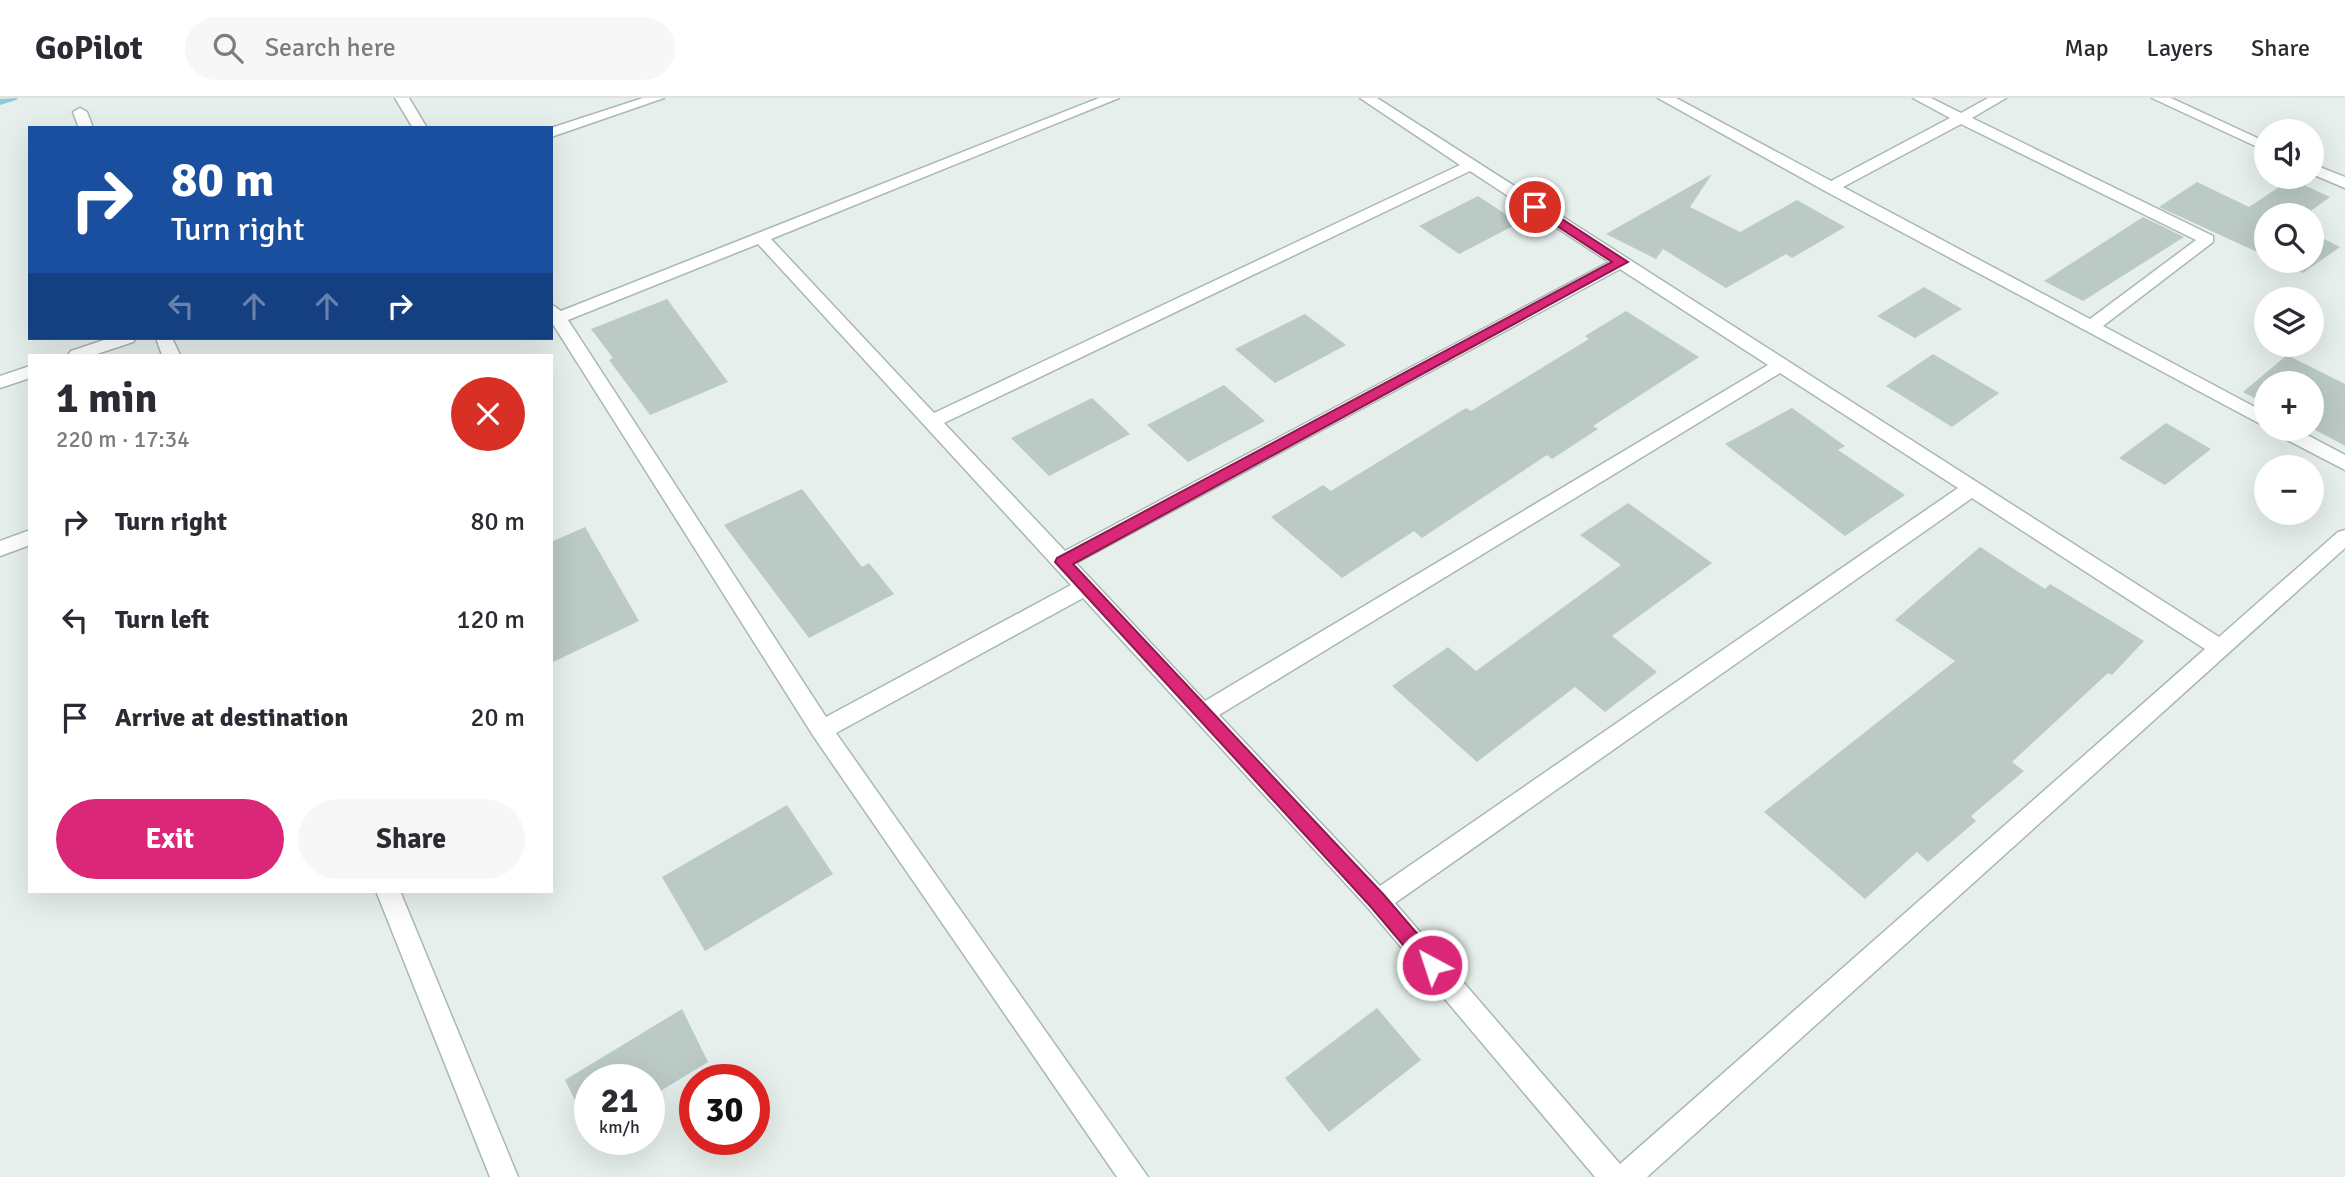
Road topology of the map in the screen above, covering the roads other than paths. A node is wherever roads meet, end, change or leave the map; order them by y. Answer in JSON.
{"nodes":[{"id":1,"x":402,"y":98,"type":"edge"},
{"id":2,"x":657,"y":98,"type":"edge"},
{"id":3,"x":1112,"y":98,"type":"edge"},
{"id":4,"x":1367,"y":98,"type":"edge"},
{"id":5,"x":1665,"y":98,"type":"edge"},
{"id":6,"x":1920,"y":98,"type":"edge"},
{"id":7,"x":1999,"y":98,"type":"edge"},
{"id":8,"x":2159,"y":98,"type":"edge"},
{"id":9,"x":80,"y":112,"type":"dead end"},
{"id":10,"x":1962,"y":118,"type":"junction"},
{"id":11,"x":85,"y":126,"type":"edge"},
{"id":12,"x":419,"y":126,"type":"edge"},
{"id":13,"x":553,"y":132,"type":"edge"},
{"id":14,"x":2254,"y":142,"type":"edge"},
{"id":15,"x":1471,"y":165,"type":"junction"},
{"id":16,"x":2324,"y":173,"type":"edge"},
{"id":17,"x":2345,"y":183,"type":"edge"},
{"id":18,"x":1830,"y":188,"type":"junction"},
{"id":19,"x":761,"y":238,"type":"junction"},
{"id":20,"x":1621,"y":262,"type":"junction"},
{"id":21,"x":555,"y":314,"type":"edge"},
{"id":22,"x":2090,"y":327,"type":"junction"},
{"id":23,"x":121,"y":340,"type":"edge"},
{"id":24,"x":80,"y":354,"type":"edge"},
{"id":25,"x":1780,"y":365,"type":"junction"},
{"id":26,"x":28,"y":373,"type":"edge"},
{"id":27,"x":0,"y":382,"type":"edge"},
{"id":28,"x":2254,"y":415,"type":"edge"},
{"id":29,"x":931,"y":422,"type":"junction"},
{"id":30,"x":2304,"y":441,"type":"edge"},
{"id":31,"x":2345,"y":463,"type":"edge"},
{"id":32,"x":1972,"y":488,"type":"junction"},
{"id":33,"x":2345,"y":537,"type":"edge"},
{"id":34,"x":28,"y":538,"type":"edge"},
{"id":35,"x":0,"y":549,"type":"edge"},
{"id":36,"x":1062,"y":562,"type":"junction"},
{"id":37,"x":1086,"y":587,"type":"junction"},
{"id":38,"x":2220,"y":648,"type":"junction"},
{"id":39,"x":1203,"y":713,"type":"junction"},
{"id":40,"x":822,"y":730,"type":"junction"},
{"id":41,"x":389,"y":893,"type":"edge"},
{"id":42,"x":1378,"y":901,"type":"junction"},
{"id":43,"x":504,"y":1177,"type":"edge"},
{"id":44,"x":1134,"y":1177,"type":"edge"},
{"id":45,"x":1614,"y":1177,"type":"edge"},
{"id":46,"x":1626,"y":1177,"type":"edge"}],
"edges":[{"from":1,"to":12,"type":"street"},
{"from":2,"to":13,"type":"street"},
{"from":3,"to":19,"type":"street"},
{"from":4,"to":15,"type":"street"},
{"from":5,"to":18,"type":"street"},
{"from":6,"to":10,"type":"street"},
{"from":7,"to":10,"type":"street"},
{"from":8,"to":14,"type":"street"},
{"from":9,"to":11,"type":"street"},
{"from":10,"to":18,"type":"street"},
{"from":10,"to":22,"type":"street"},
{"from":15,"to":20,"type":"street"},
{"from":15,"to":29,"type":"street"},
{"from":16,"to":17,"type":"street"},
{"from":18,"to":22,"type":"street"},
{"from":19,"to":21,"type":"street"},
{"from":19,"to":29,"type":"street"},
{"from":20,"to":25,"type":"street"},
{"from":20,"to":36,"type":"street"},
{"from":21,"to":40,"type":"street"},
{"from":22,"to":28,"type":"street"},
{"from":23,"to":24,"type":"street"},
{"from":25,"to":32,"type":"street"},
{"from":25,"to":39,"type":"street"},
{"from":26,"to":27,"type":"street"},
{"from":29,"to":36,"type":"street"},
{"from":30,"to":31,"type":"street"},
{"from":32,"to":38,"type":"street"},
{"from":32,"to":42,"type":"street"},
{"from":33,"to":38,"type":"street"},
{"from":34,"to":35,"type":"street"},
{"from":36,"to":37,"type":"street"},
{"from":37,"to":39,"type":"street"},
{"from":37,"to":40,"type":"street"},
{"from":38,"to":46,"type":"street"},
{"from":39,"to":42,"type":"street"},
{"from":40,"to":44,"type":"street"},
{"from":41,"to":43,"type":"street"},
{"from":42,"to":45,"type":"street"}]}
